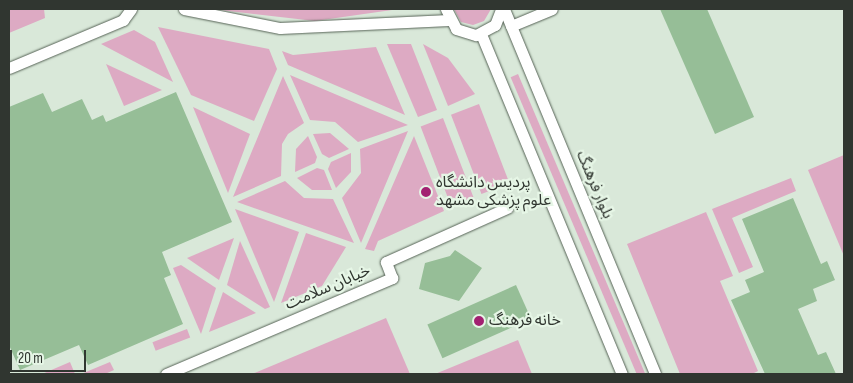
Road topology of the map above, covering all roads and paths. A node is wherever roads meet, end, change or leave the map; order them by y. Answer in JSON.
{"nodes":[{"id":1,"x":132,"y":9,"type":"edge"},
{"id":2,"x":184,"y":9,"type":"edge"},
{"id":3,"x":502,"y":9,"type":"edge"},
{"id":4,"x":552,"y":9,"type":"edge"},
{"id":5,"x":448,"y":14,"type":"edge"},
{"id":6,"x":511,"y":26,"type":"junction"},
{"id":7,"x":481,"y":34,"type":"junction"},
{"id":8,"x":9,"y":68,"type":"edge"},
{"id":9,"x":507,"y":208,"type":"dead end"},
{"id":10,"x":166,"y":374,"type":"edge"},
{"id":11,"x":622,"y":374,"type":"edge"},
{"id":12,"x":655,"y":374,"type":"edge"}],
"edges":[{"from":1,"to":8,"type":"lane"},
{"from":2,"to":5,"type":"lane"},
{"from":3,"to":6,"type":"lane","name":"بلوار فرهنگ"},
{"from":3,"to":7,"type":"lane"},
{"from":4,"to":6,"type":"lane"},
{"from":5,"to":7,"type":"lane"},
{"from":6,"to":12,"type":"lane","name":"بلوار فرهنگ"},
{"from":7,"to":11,"type":"lane"},
{"from":9,"to":10,"type":"lane","name":"خیابان سلامت"}]}
